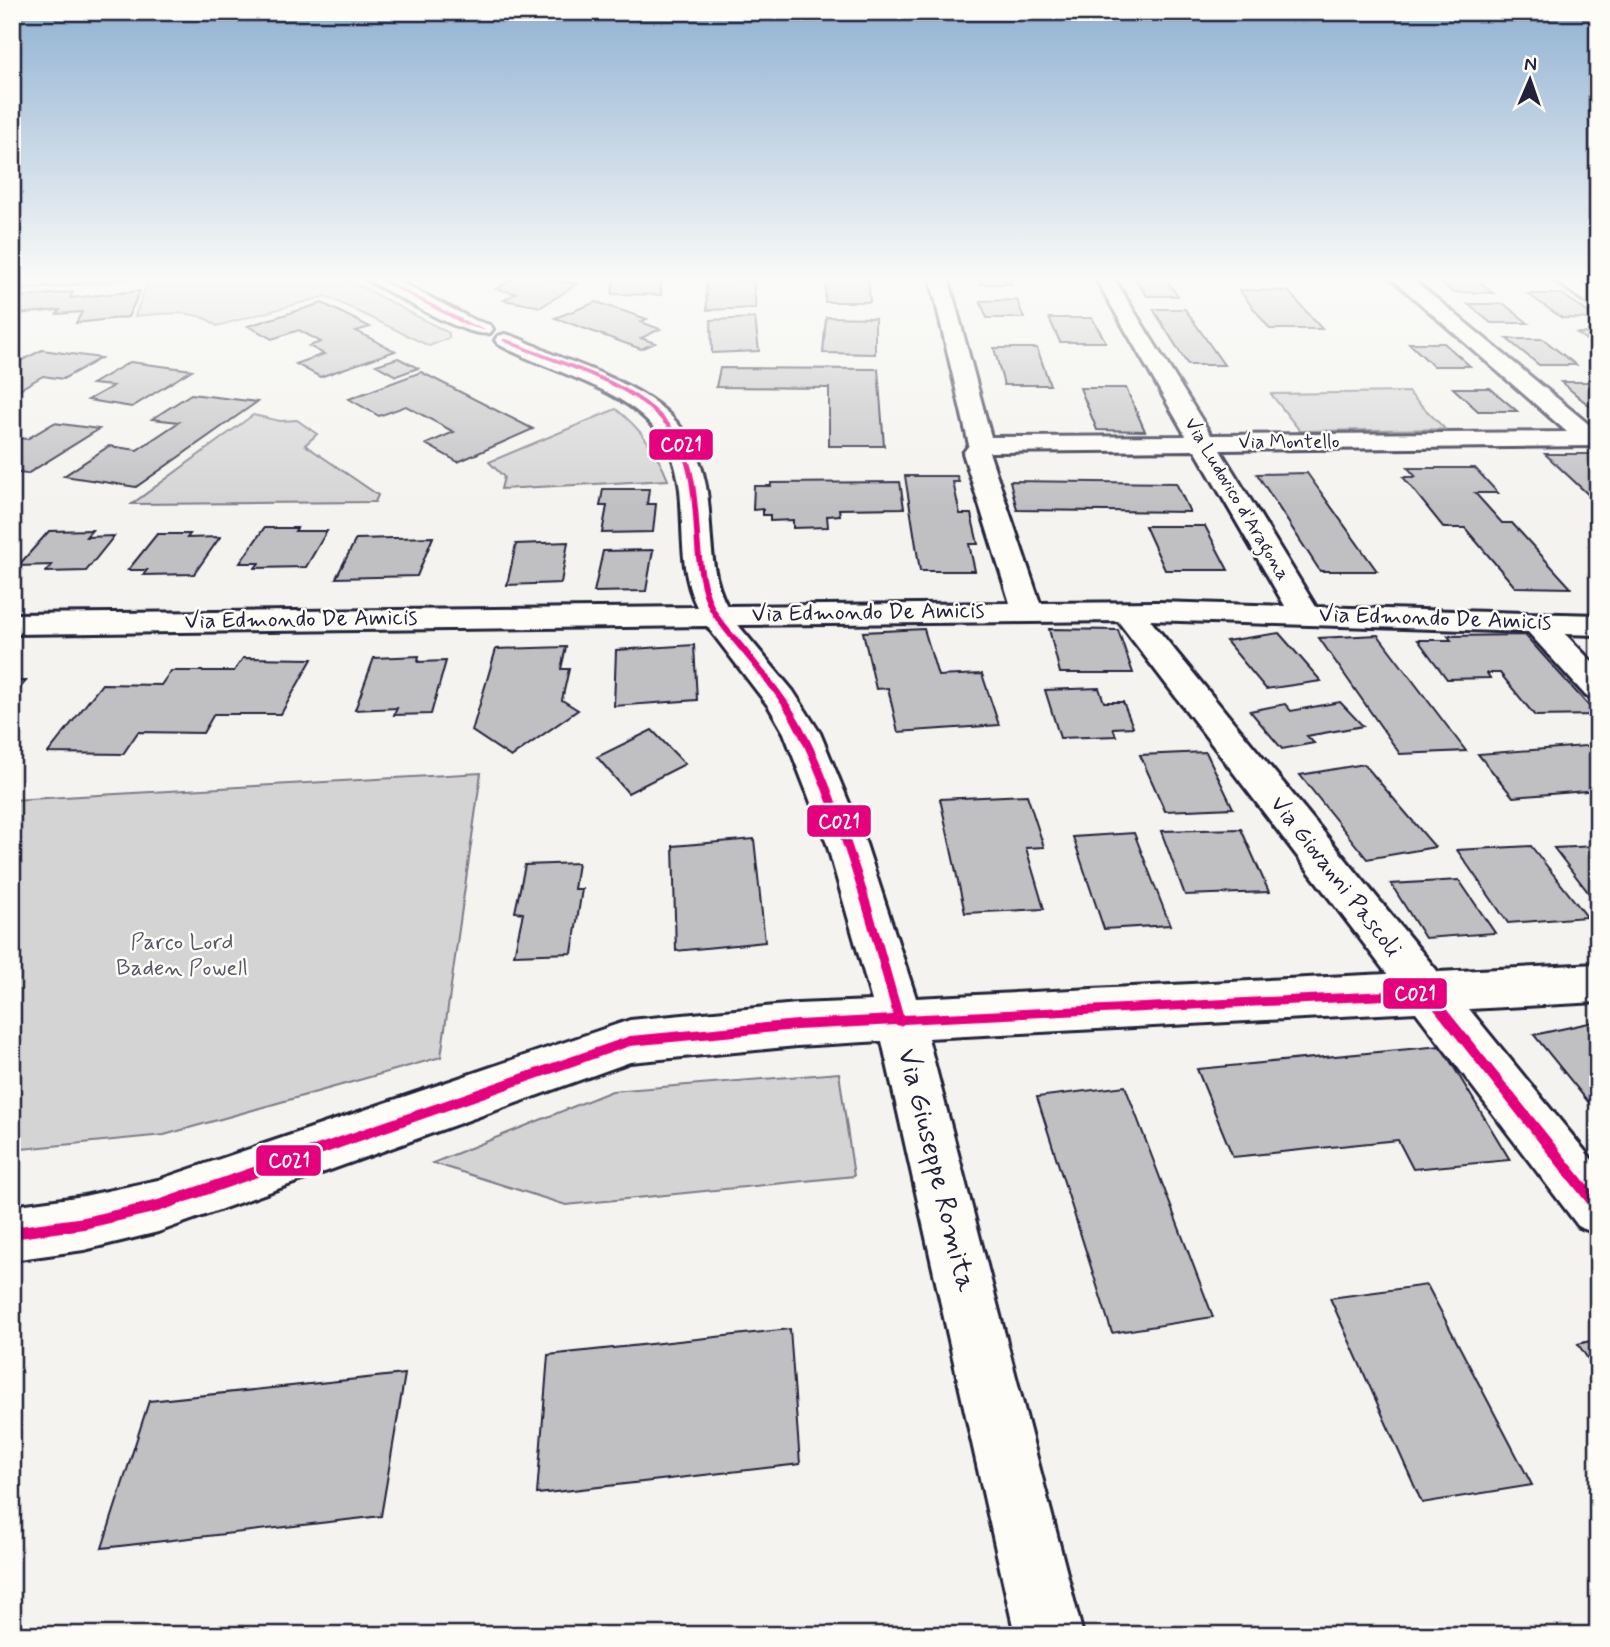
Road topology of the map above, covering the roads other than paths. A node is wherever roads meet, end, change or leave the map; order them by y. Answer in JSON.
{"nodes":[{"id":1,"x":533,"y":354,"type":"edge"},
{"id":2,"x":958,"y":354,"type":"edge"},
{"id":3,"x":1150,"y":354,"type":"edge"},
{"id":4,"x":1492,"y":354,"type":"edge"},
{"id":5,"x":1594,"y":439,"type":"edge"},
{"id":6,"x":1203,"y":443,"type":"junction"},
{"id":7,"x":981,"y":445,"type":"junction"},
{"id":8,"x":1126,"y":611,"type":"junction"},
{"id":9,"x":1028,"y":612,"type":"junction"},
{"id":10,"x":1306,"y":614,"type":"junction"},
{"id":11,"x":716,"y":615,"type":"junction"},
{"id":12,"x":1537,"y":623,"type":"junction"},
{"id":13,"x":12,"y":624,"type":"edge"},
{"id":14,"x":1598,"y":625,"type":"edge"},
{"id":15,"x":1598,"y":688,"type":"edge"},
{"id":16,"x":1598,"y":983,"type":"edge"},
{"id":17,"x":1427,"y":993,"type":"junction"},
{"id":18,"x":900,"y":1021,"type":"junction"},
{"id":19,"x":1598,"y":1208,"type":"edge"},
{"id":20,"x":12,"y":1233,"type":"edge"},
{"id":21,"x":1049,"y":1635,"type":"edge"}],
"edges":[{"from":1,"to":11,"type":"street","name":"Via Giuseppe Romita"},
{"from":2,"to":7,"type":"street"},
{"from":3,"to":6,"type":"street","name":"Via Ludovico d'Aragona"},
{"from":4,"to":5,"type":"street"},
{"from":5,"to":6,"type":"street","name":"Via Montello"},
{"from":6,"to":7,"type":"street","name":"Via Montello"},
{"from":6,"to":10,"type":"street","name":"Via Ludovico d'Aragona"},
{"from":7,"to":9,"type":"street"},
{"from":8,"to":9,"type":"street","name":"Via Edmondo De Amicis"},
{"from":8,"to":10,"type":"street","name":"Via Edmondo De Amicis"},
{"from":8,"to":17,"type":"street","name":"Via Giovanni Pascoli"},
{"from":9,"to":11,"type":"street","name":"Via Edmondo De Amicis"},
{"from":10,"to":12,"type":"street","name":"Via Edmondo De Amicis"},
{"from":11,"to":13,"type":"street","name":"Via Edmondo De Amicis"},
{"from":11,"to":18,"type":"street","name":"Via Giuseppe Romita"},
{"from":12,"to":14,"type":"street","name":"Via Edmondo De Amicis"},
{"from":12,"to":15,"type":"street"},
{"from":16,"to":17,"type":"street"},
{"from":17,"to":18,"type":"street"},
{"from":17,"to":19,"type":"street","name":"Via Giovanni Pascoli"},
{"from":18,"to":20,"type":"street"},
{"from":18,"to":21,"type":"street","name":"Via Giuseppe Romita"}]}
